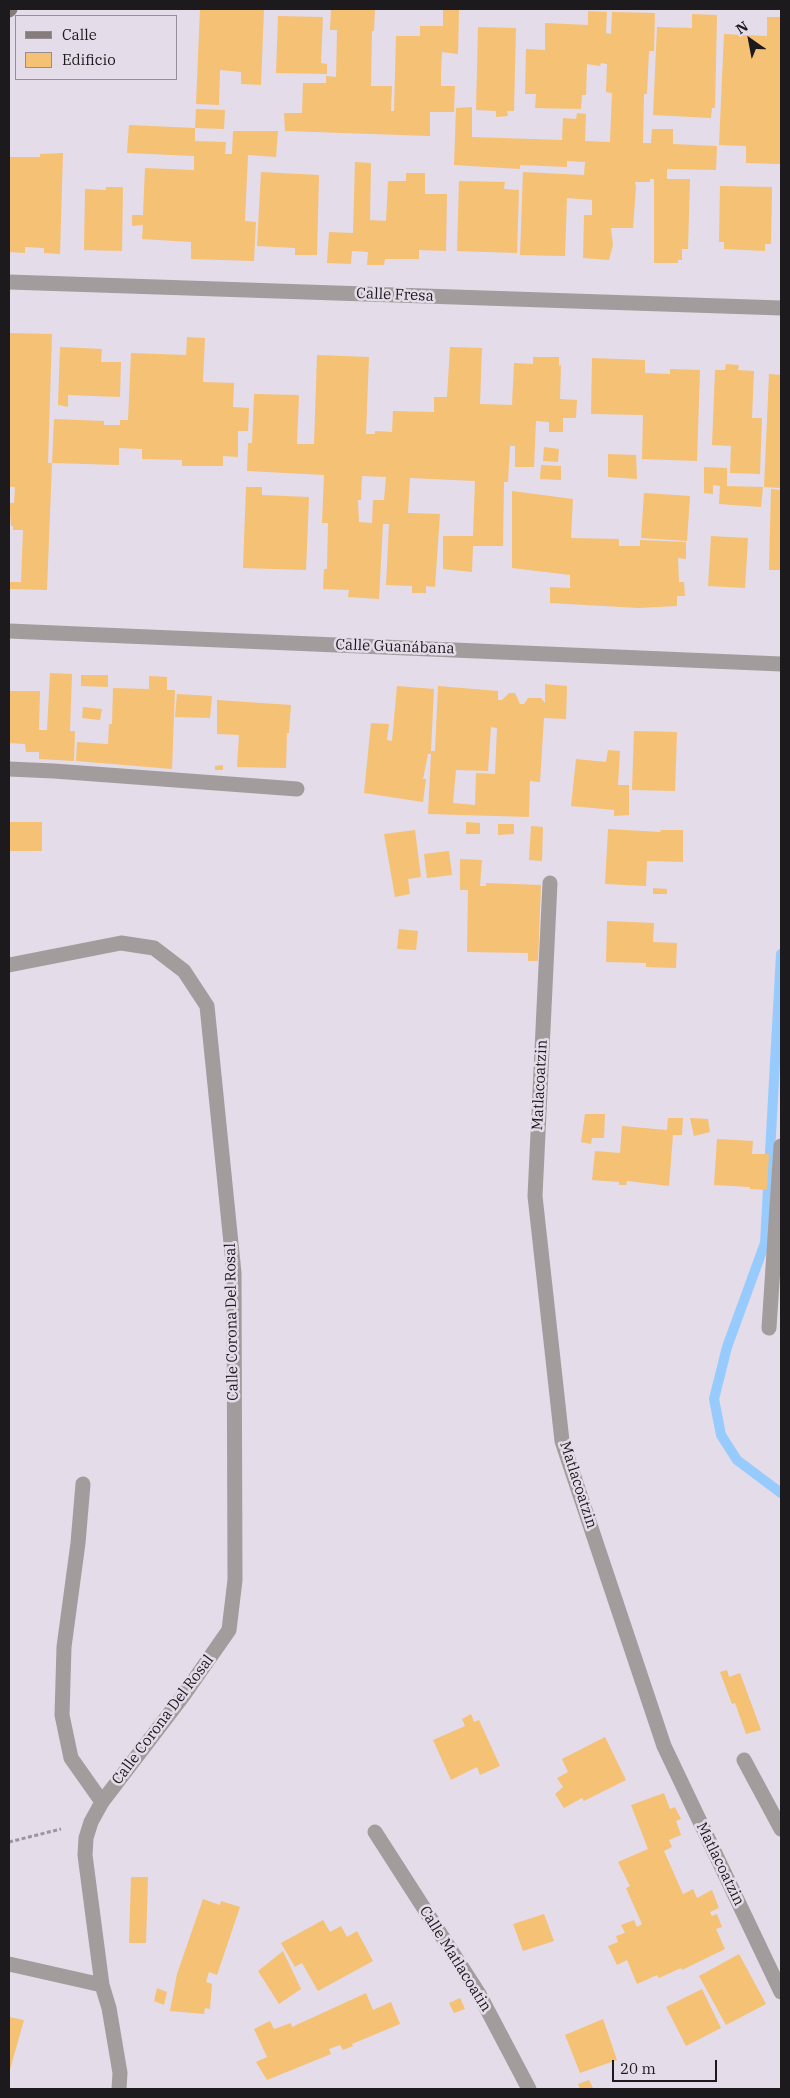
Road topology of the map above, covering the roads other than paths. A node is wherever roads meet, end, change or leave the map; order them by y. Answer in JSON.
{"nodes":[{"id":1,"x":9,"y":282,"type":"edge"},
{"id":2,"x":781,"y":308,"type":"edge"},
{"id":3,"x":9,"y":632,"type":"edge"},
{"id":4,"x":781,"y":664,"type":"edge"},
{"id":5,"x":9,"y":769,"type":"edge"},
{"id":6,"x":297,"y":789,"type":"dead end"},
{"id":7,"x":550,"y":883,"type":"dead end"},
{"id":8,"x":9,"y":964,"type":"edge"},
{"id":9,"x":781,"y":1146,"type":"edge"},
{"id":10,"x":770,"y":1328,"type":"dead end"},
{"id":11,"x":83,"y":1484,"type":"dead end"},
{"id":12,"x":744,"y":1760,"type":"dead end"},
{"id":13,"x":102,"y":1802,"type":"junction"},
{"id":14,"x":781,"y":1829,"type":"edge"},
{"id":15,"x":375,"y":1832,"type":"dead end"},
{"id":16,"x":9,"y":1964,"type":"edge"},
{"id":17,"x":102,"y":1985,"type":"junction"},
{"id":18,"x":781,"y":1992,"type":"edge"},
{"id":19,"x":119,"y":2089,"type":"edge"},
{"id":20,"x":529,"y":2089,"type":"edge"}],
"edges":[{"from":1,"to":2,"type":"street","name":"Calle Fresa"},
{"from":3,"to":4,"type":"street","name":"Calle Guanábana"},
{"from":5,"to":6,"type":"street"},
{"from":7,"to":18,"type":"street","name":"Matlacoatzin"},
{"from":8,"to":13,"type":"street","name":"Calle Corona Del Rosal"},
{"from":9,"to":10,"type":"street"},
{"from":11,"to":13,"type":"street"},
{"from":12,"to":14,"type":"street"},
{"from":13,"to":17,"type":"street","name":"Calle Corona Del Rosal"},
{"from":15,"to":20,"type":"street","name":"Calle Matlacoatin"},
{"from":16,"to":17,"type":"street"},
{"from":17,"to":19,"type":"street","name":"Calle Corona Del Rosal"}]}
